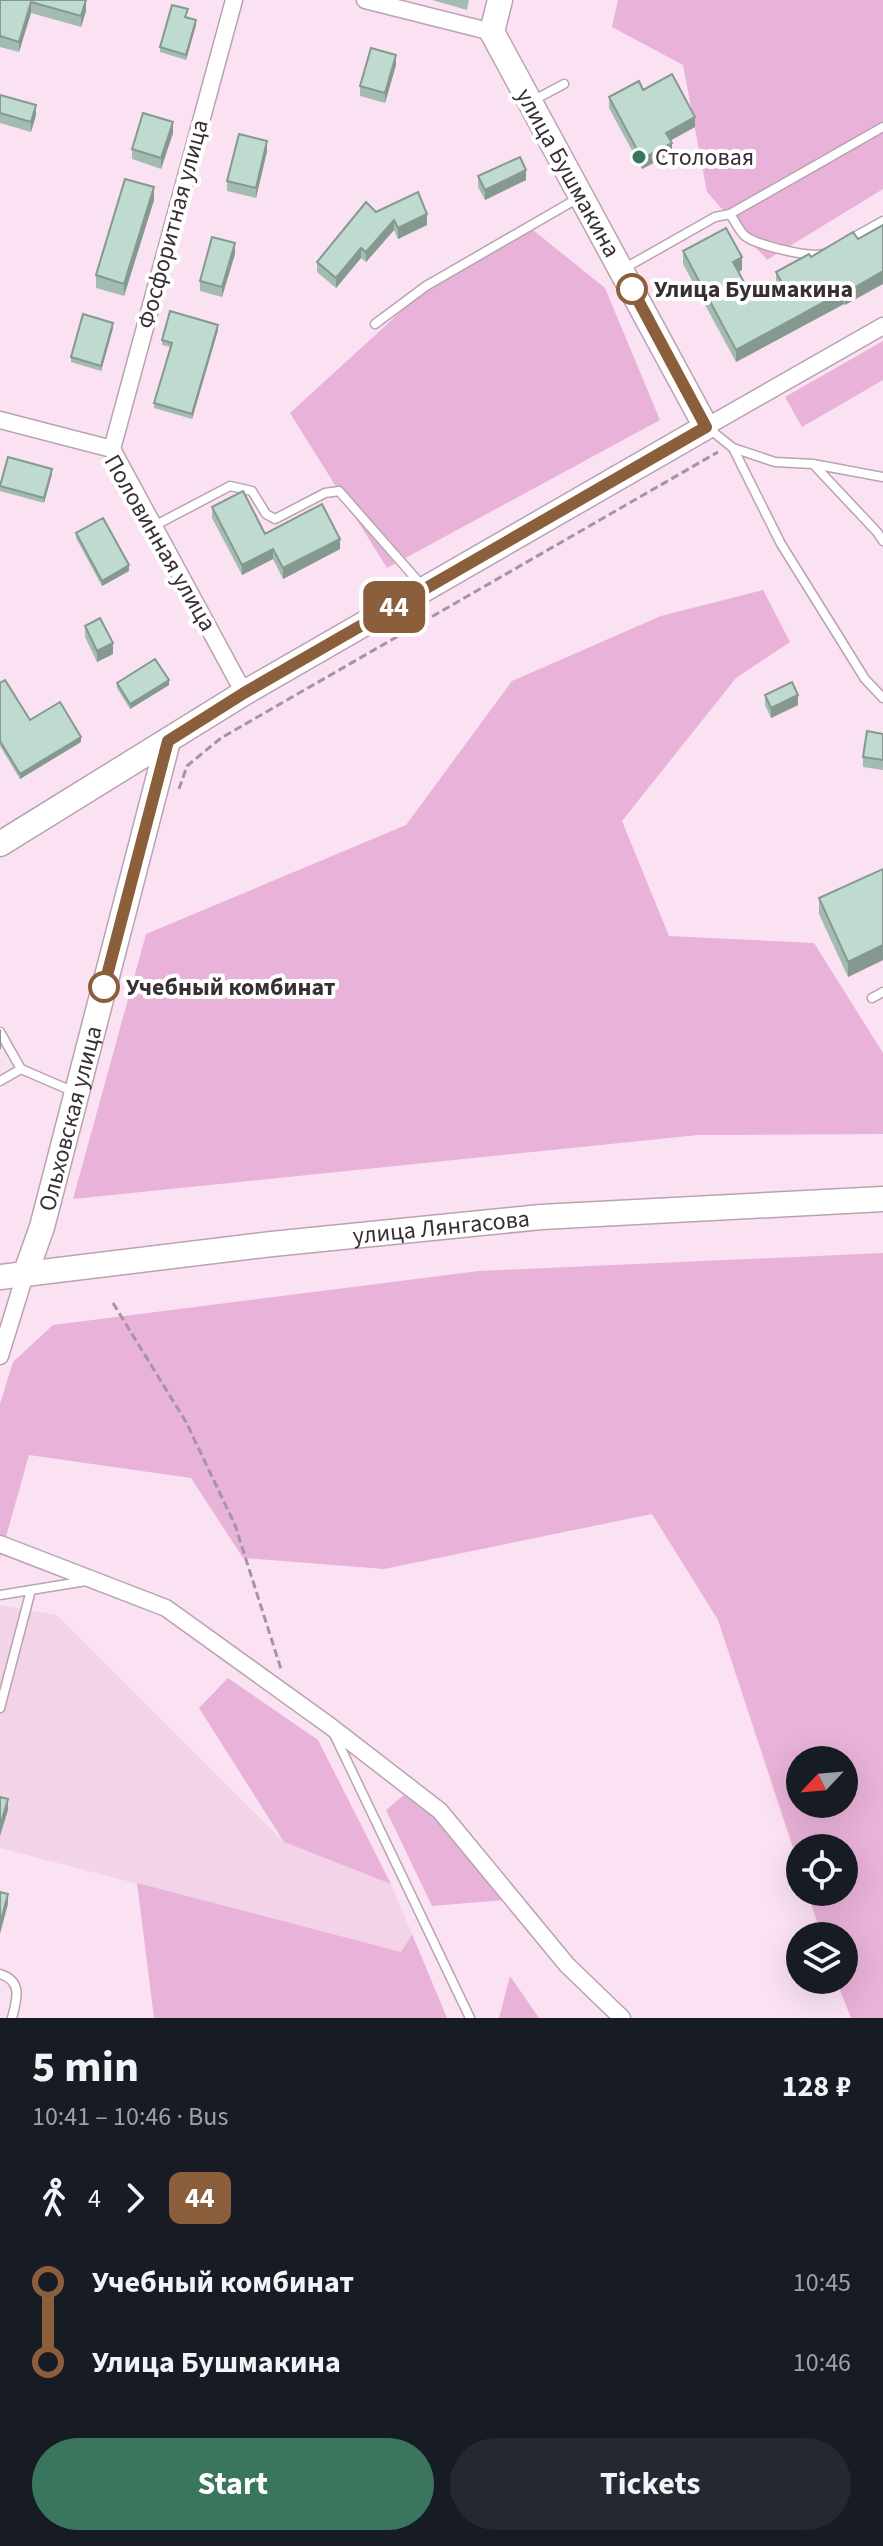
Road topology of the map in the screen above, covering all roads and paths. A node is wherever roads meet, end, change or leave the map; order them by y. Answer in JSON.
{"nodes":[{"id":1,"x":234,"y":0,"type":"edge"},
{"id":2,"x":365,"y":0,"type":"edge"},
{"id":3,"x":500,"y":0,"type":"edge"},
{"id":4,"x":492,"y":32,"type":"junction"},
{"id":5,"x":564,"y":84,"type":"dead end"},
{"id":6,"x":530,"y":102,"type":"junction"},
{"id":7,"x":883,"y":127,"type":"edge"},
{"id":8,"x":581,"y":197,"type":"junction"},
{"id":9,"x":730,"y":214,"type":"junction"},
{"id":10,"x":883,"y":221,"type":"edge"},
{"id":11,"x":842,"y":244,"type":"edge"},
{"id":12,"x":829,"y":252,"type":"edge"},
{"id":13,"x":621,"y":270,"type":"junction"},
{"id":14,"x":375,"y":324,"type":"dead end"},
{"id":15,"x":883,"y":326,"type":"edge"},
{"id":16,"x":0,"y":420,"type":"edge"},
{"id":17,"x":706,"y":427,"type":"junction"},
{"id":18,"x":733,"y":448,"type":"junction"},
{"id":19,"x":112,"y":449,"type":"junction"},
{"id":20,"x":813,"y":464,"type":"junction"},
{"id":21,"x":883,"y":477,"type":"edge"},
{"id":22,"x":154,"y":526,"type":"junction"},
{"id":23,"x":883,"y":541,"type":"edge"},
{"id":24,"x":425,"y":589,"type":"junction"},
{"id":25,"x":244,"y":693,"type":"junction"},
{"id":26,"x":883,"y":698,"type":"edge"},
{"id":27,"x":168,"y":741,"type":"junction"},
{"id":28,"x":177,"y":795,"type":"dead end"},
{"id":29,"x":0,"y":844,"type":"edge"},
{"id":30,"x":883,"y":992,"type":"edge"},
{"id":31,"x":872,"y":998,"type":"dead end"},
{"id":32,"x":0,"y":1032,"type":"edge"},
{"id":33,"x":21,"y":1069,"type":"junction"},
{"id":34,"x":0,"y":1081,"type":"edge"},
{"id":35,"x":77,"y":1093,"type":"junction"},
{"id":36,"x":883,"y":1199,"type":"edge"},
{"id":37,"x":26,"y":1272,"type":"junction"},
{"id":38,"x":0,"y":1277,"type":"edge"},
{"id":39,"x":113,"y":1303,"type":"dead end"},
{"id":40,"x":0,"y":1356,"type":"edge"},
{"id":41,"x":0,"y":1544,"type":"edge"},
{"id":42,"x":95,"y":1580,"type":"junction"},
{"id":43,"x":31,"y":1590,"type":"junction"},
{"id":44,"x":0,"y":1595,"type":"edge"},
{"id":45,"x":290,"y":1697,"type":"junction"},
{"id":46,"x":0,"y":1708,"type":"edge"},
{"id":47,"x":330,"y":1726,"type":"junction"},
{"id":48,"x":0,"y":1974,"type":"edge"},
{"id":49,"x":12,"y":2018,"type":"edge"},
{"id":50,"x":470,"y":2018,"type":"edge"},
{"id":51,"x":622,"y":2018,"type":"edge"}],
"edges":[{"from":1,"to":19,"type":"street","name":"Фосфоритная улица"},
{"from":2,"to":4,"type":"street"},
{"from":3,"to":4,"type":"street"},
{"from":4,"to":6,"type":"street","name":"улица Бушмакина"},
{"from":5,"to":6,"type":"lane"},
{"from":6,"to":8,"type":"street","name":"улица Бушмакина"},
{"from":7,"to":9,"type":"lane"},
{"from":8,"to":13,"type":"street","name":"улица Бушмакина"},
{"from":8,"to":14,"type":"lane"},
{"from":9,"to":12,"type":"lane"},
{"from":9,"to":13,"type":"lane"},
{"from":10,"to":11,"type":"lane"},
{"from":13,"to":17,"type":"street","name":"улица Бушмакина"},
{"from":15,"to":17,"type":"street"},
{"from":16,"to":19,"type":"street","name":"Половинная улица"},
{"from":17,"to":18,"type":"lane"},
{"from":17,"to":24,"type":"street"},
{"from":17,"to":28,"type":"path"},
{"from":18,"to":20,"type":"lane"},
{"from":18,"to":26,"type":"lane"},
{"from":19,"to":22,"type":"street","name":"Половинная улица"},
{"from":20,"to":21,"type":"lane"},
{"from":20,"to":23,"type":"lane"},
{"from":22,"to":24,"type":"lane"},
{"from":22,"to":25,"type":"street","name":"Половинная улица"},
{"from":24,"to":25,"type":"street"},
{"from":25,"to":27,"type":"street"},
{"from":27,"to":29,"type":"street"},
{"from":27,"to":35,"type":"street","name":"Ольховская улица"},
{"from":30,"to":31,"type":"lane"},
{"from":32,"to":33,"type":"lane"},
{"from":33,"to":34,"type":"lane"},
{"from":33,"to":35,"type":"lane"},
{"from":35,"to":37,"type":"street","name":"Ольховская улица"},
{"from":36,"to":37,"type":"street","name":"улица Лянгасова"},
{"from":37,"to":38,"type":"street","name":"улица Лянгасова"},
{"from":37,"to":40,"type":"street","name":"Ольховская улица"},
{"from":39,"to":45,"type":"path"},
{"from":41,"to":42,"type":"street"},
{"from":42,"to":43,"type":"lane"},
{"from":42,"to":45,"type":"street"},
{"from":43,"to":44,"type":"lane"},
{"from":43,"to":46,"type":"lane"},
{"from":45,"to":47,"type":"street"},
{"from":47,"to":50,"type":"lane"},
{"from":47,"to":51,"type":"street"},
{"from":48,"to":49,"type":"lane"}]}
